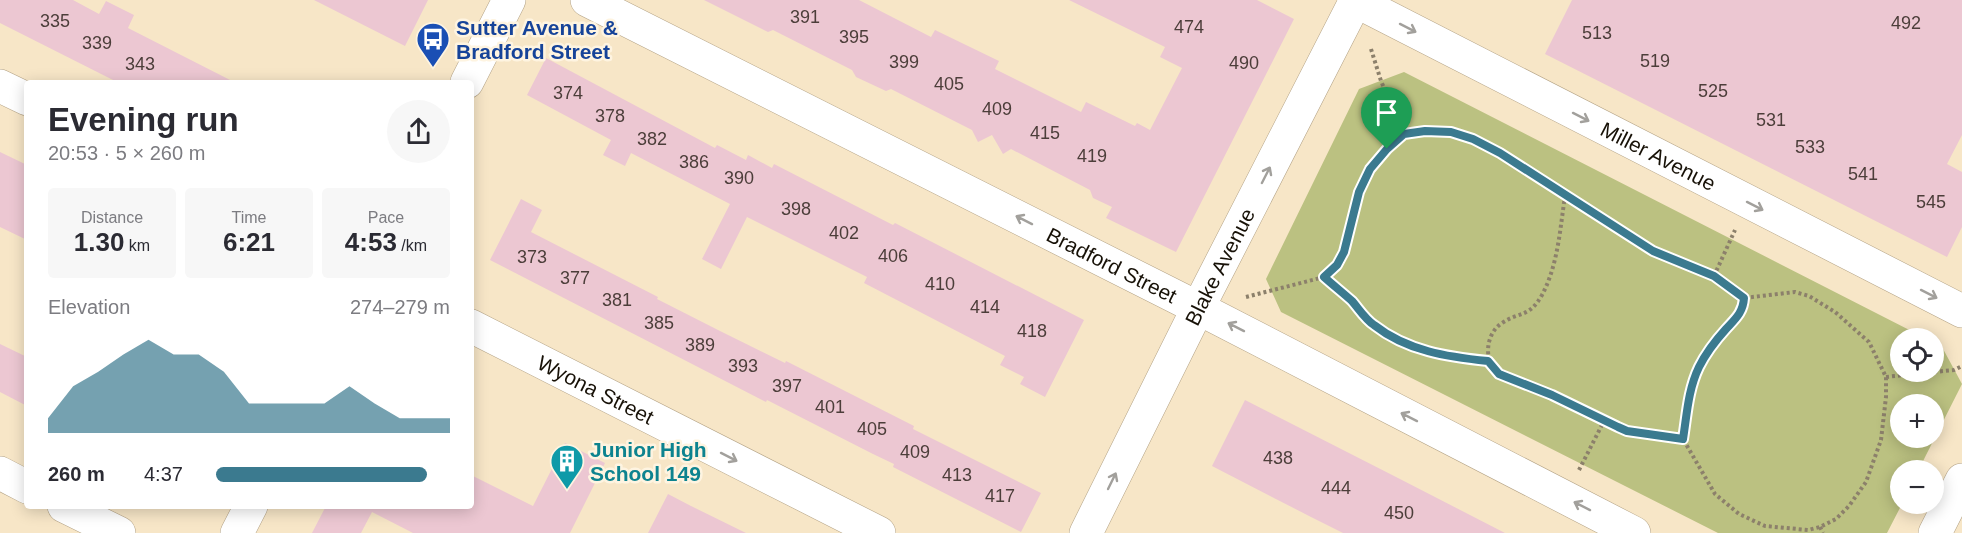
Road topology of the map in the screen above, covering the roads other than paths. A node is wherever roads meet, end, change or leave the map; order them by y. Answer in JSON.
{"nodes":[{"id":1,"x":509,"y":0,"type":"edge"},
{"id":2,"x":587,"y":0,"type":"edge"},
{"id":3,"x":1355,"y":0,"type":"edge"},
{"id":4,"x":468,"y":80,"type":"edge"},
{"id":5,"x":0,"y":86,"type":"edge"},
{"id":6,"x":24,"y":98,"type":"edge"},
{"id":7,"x":1198,"y":308,"type":"junction"},
{"id":8,"x":1962,"y":311,"type":"edge"},
{"id":9,"x":474,"y":328,"type":"edge"},
{"id":10,"x":0,"y":473,"type":"edge"},
{"id":11,"x":1962,"y":480,"type":"edge"},
{"id":12,"x":24,"y":485,"type":"edge"},
{"id":13,"x":70,"y":509,"type":"edge"},
{"id":14,"x":249,"y":509,"type":"edge"},
{"id":15,"x":119,"y":533,"type":"edge"},
{"id":16,"x":237,"y":533,"type":"edge"},
{"id":17,"x":879,"y":533,"type":"edge"},
{"id":18,"x":1086,"y":533,"type":"edge"},
{"id":19,"x":1634,"y":533,"type":"edge"},
{"id":20,"x":1935,"y":533,"type":"edge"}],
"edges":[{"from":1,"to":4,"type":"street"},
{"from":7,"to":2,"type":"street","name":"Bradford Street","one_way":true},
{"from":7,"to":3,"type":"street","name":"Blake Avenue","one_way":true},
{"from":3,"to":8,"type":"street","name":"Miller Avenue","one_way":true},
{"from":5,"to":6,"type":"street"},
{"from":18,"to":7,"type":"street","name":"Blake Avenue","one_way":true},
{"from":19,"to":7,"type":"street","name":"Bradford Street","one_way":true},
{"from":9,"to":17,"type":"street","name":"Wyona Street","one_way":true},
{"from":10,"to":12,"type":"street"},
{"from":11,"to":20,"type":"street"},
{"from":13,"to":15,"type":"street"},
{"from":14,"to":16,"type":"street"}]}
